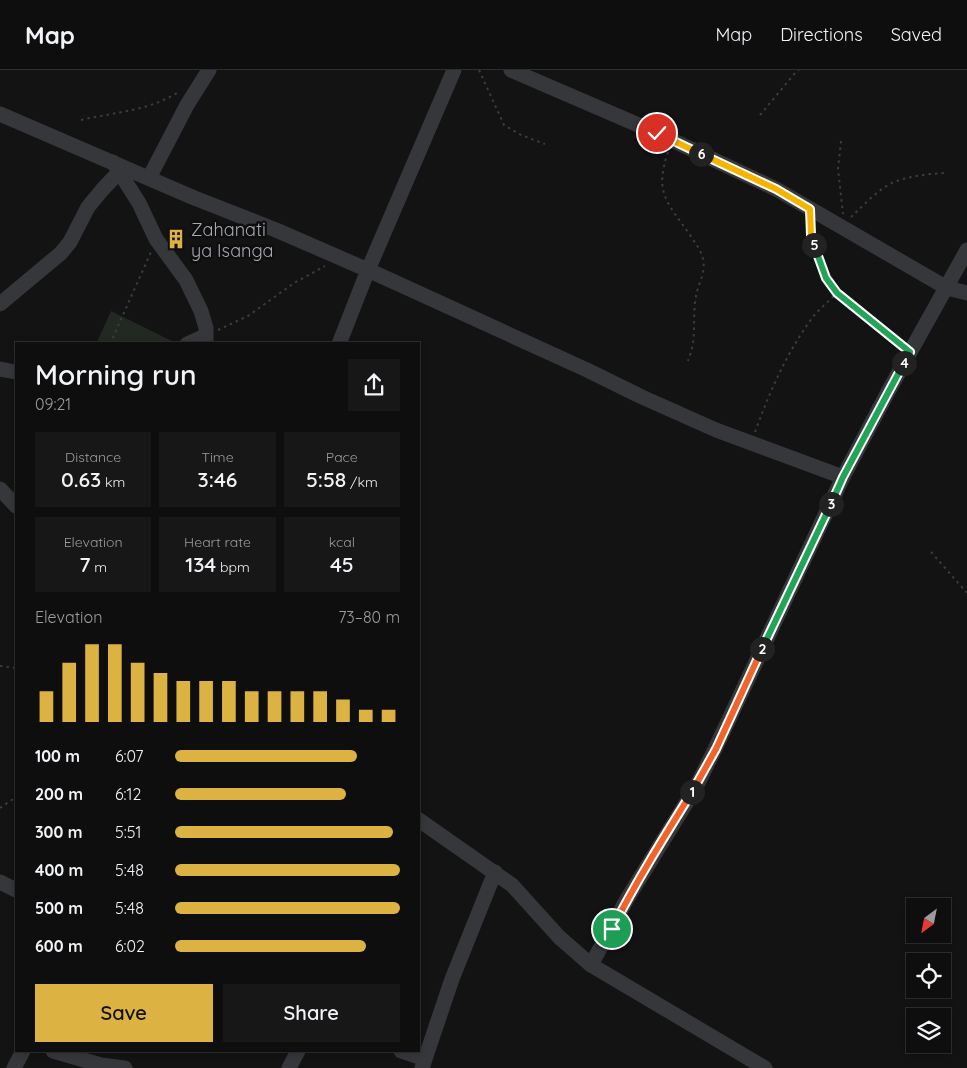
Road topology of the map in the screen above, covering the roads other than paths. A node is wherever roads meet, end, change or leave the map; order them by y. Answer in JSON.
{"nodes":[{"id":1,"x":208,"y":70,"type":"edge"},
{"id":2,"x":454,"y":70,"type":"edge"},
{"id":3,"x":510,"y":70,"type":"edge"},
{"id":4,"x":0,"y":114,"type":"edge"},
{"id":5,"x":116,"y":167,"type":"junction"},
{"id":6,"x":149,"y":178,"type":"junction"},
{"id":7,"x":967,"y":250,"type":"edge"},
{"id":8,"x":368,"y":270,"type":"junction"},
{"id":9,"x":947,"y":288,"type":"junction"},
{"id":10,"x":967,"y":293,"type":"edge"},
{"id":11,"x":0,"y":304,"type":"edge"},
{"id":12,"x":206,"y":340,"type":"edge"},
{"id":13,"x":340,"y":342,"type":"edge"},
{"id":14,"x":0,"y":370,"type":"edge"},
{"id":15,"x":15,"y":372,"type":"edge"},
{"id":16,"x":843,"y":477,"type":"junction"},
{"id":17,"x":0,"y":489,"type":"edge"},
{"id":18,"x":15,"y":505,"type":"edge"},
{"id":19,"x":420,"y":821,"type":"edge"},
{"id":20,"x":495,"y":872,"type":"junction"},
{"id":21,"x":0,"y":882,"type":"edge"},
{"id":22,"x":15,"y":890,"type":"edge"},
{"id":23,"x":591,"y":965,"type":"junction"},
{"id":24,"x":22,"y":1052,"type":"edge"},
{"id":25,"x":56,"y":1052,"type":"edge"},
{"id":26,"x":297,"y":1052,"type":"edge"},
{"id":27,"x":403,"y":1052,"type":"edge"},
{"id":28,"x":423,"y":1063,"type":"edge"},
{"id":29,"x":14,"y":1068,"type":"edge"},
{"id":30,"x":125,"y":1068,"type":"edge"},
{"id":31,"x":289,"y":1068,"type":"edge"},
{"id":32,"x":765,"y":1068,"type":"edge"}],
"edges":[{"from":1,"to":6,"type":"street"},
{"from":2,"to":8,"type":"street"},
{"from":3,"to":9,"type":"street"},
{"from":4,"to":5,"type":"street"},
{"from":5,"to":6,"type":"street"},
{"from":5,"to":11,"type":"street"},
{"from":5,"to":12,"type":"street"},
{"from":6,"to":8,"type":"street"},
{"from":7,"to":9,"type":"street"},
{"from":8,"to":13,"type":"street"},
{"from":8,"to":16,"type":"street"},
{"from":9,"to":10,"type":"street"},
{"from":9,"to":16,"type":"street"},
{"from":14,"to":15,"type":"street"},
{"from":16,"to":23,"type":"street"},
{"from":17,"to":18,"type":"street"},
{"from":19,"to":20,"type":"street"},
{"from":20,"to":23,"type":"street"},
{"from":20,"to":28,"type":"street"},
{"from":21,"to":22,"type":"street"},
{"from":23,"to":32,"type":"street"},
{"from":24,"to":29,"type":"street"},
{"from":25,"to":30,"type":"street"},
{"from":26,"to":31,"type":"street"},
{"from":27,"to":28,"type":"street"}]}
